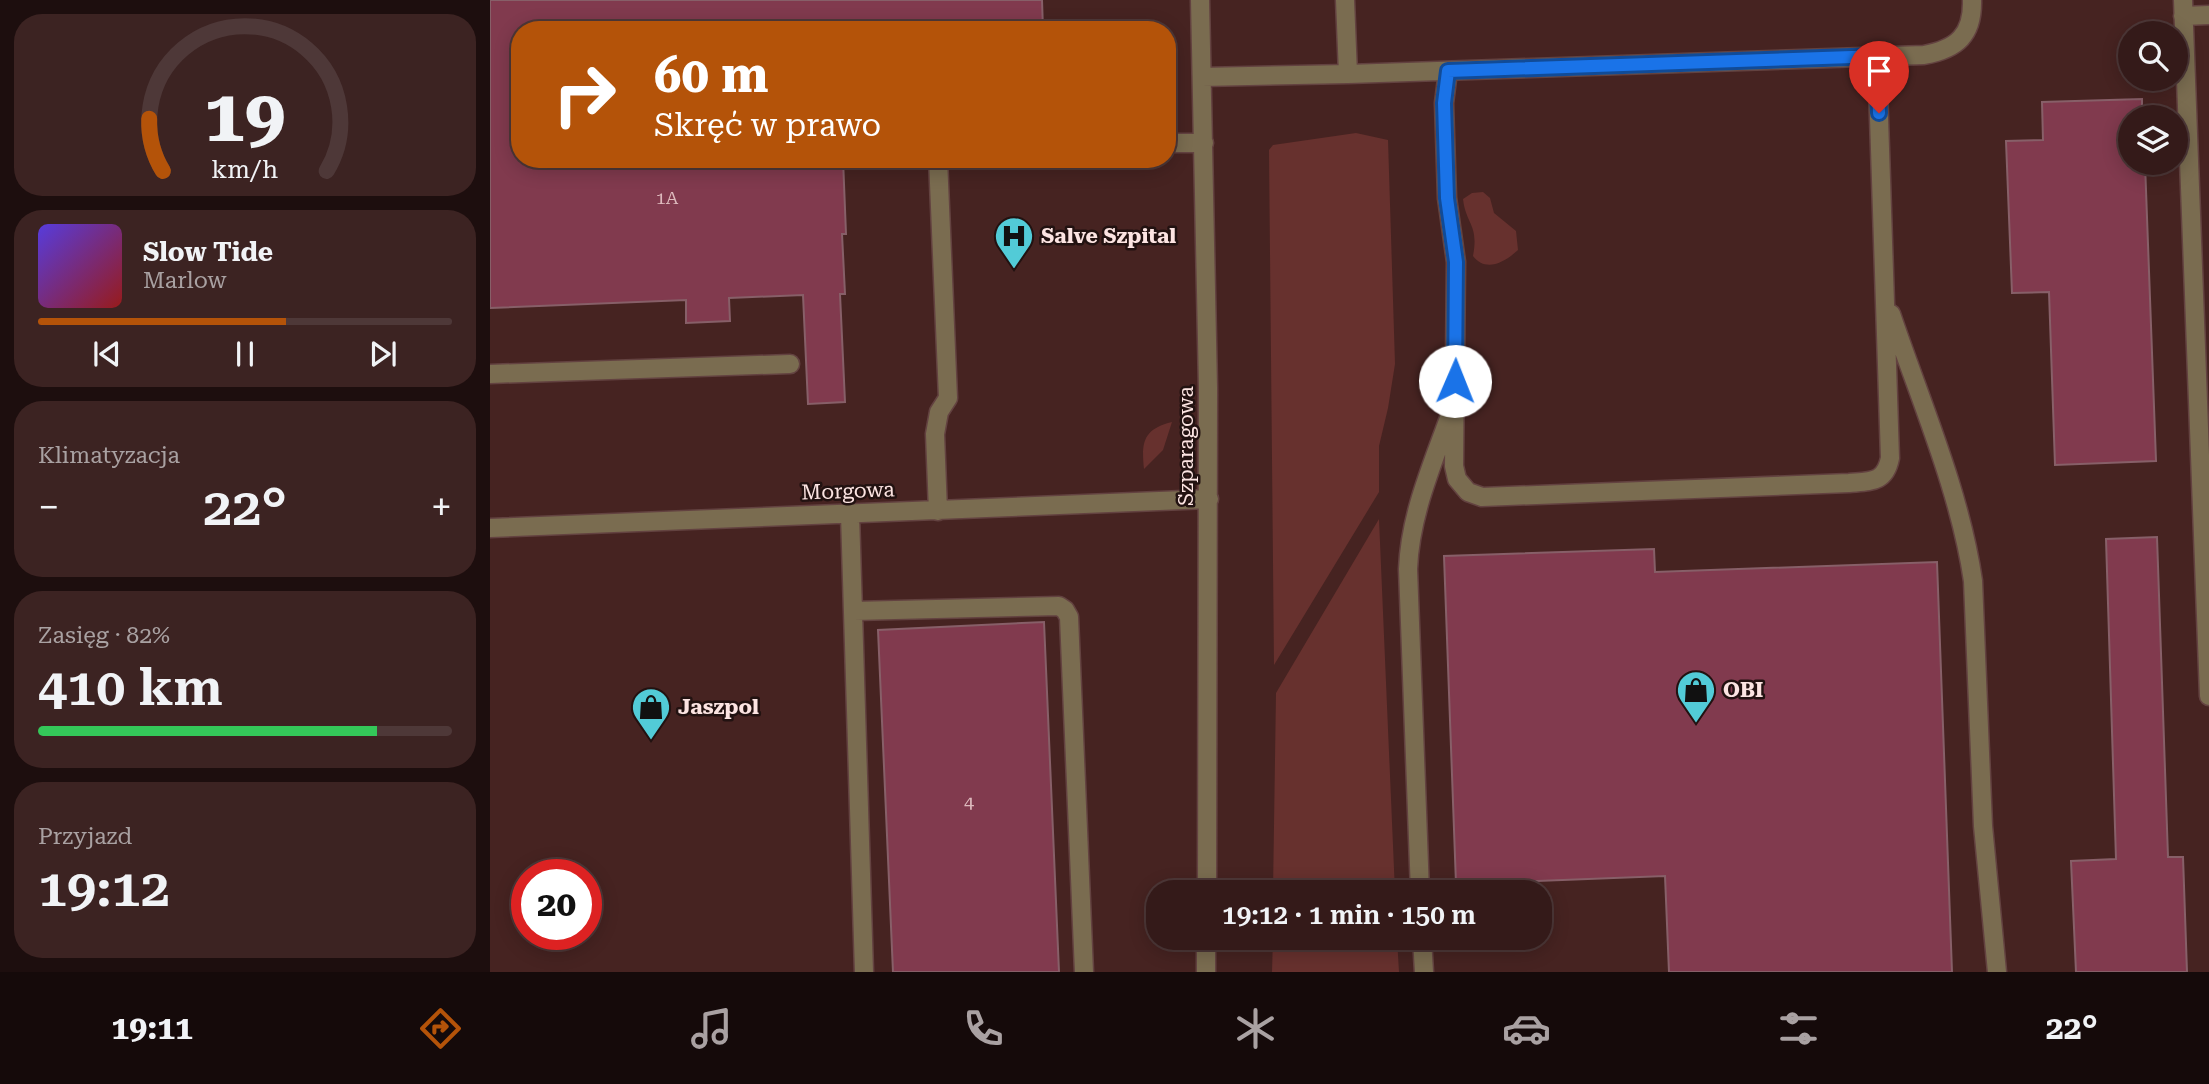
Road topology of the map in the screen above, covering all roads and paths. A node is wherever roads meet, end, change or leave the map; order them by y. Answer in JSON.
{"nodes":[{"id":1,"x":1200,"y":0,"type":"edge"},
{"id":2,"x":1345,"y":0,"type":"edge"},
{"id":3,"x":1972,"y":0,"type":"edge"},
{"id":4,"x":2183,"y":8,"type":"edge"},
{"id":5,"x":2209,"y":15,"type":"edge"},
{"id":6,"x":1882,"y":56,"type":"junction"},
{"id":7,"x":1448,"y":71,"type":"junction"},
{"id":8,"x":1348,"y":74,"type":"junction"},
{"id":9,"x":1202,"y":77,"type":"junction"},
{"id":10,"x":1176,"y":143,"type":"edge"},
{"id":11,"x":1204,"y":143,"type":"junction"},
{"id":12,"x":939,"y":168,"type":"edge"},
{"id":13,"x":1885,"y":297,"type":"junction"},
{"id":14,"x":790,"y":364,"type":"dead end"},
{"id":15,"x":490,"y":374,"type":"edge"},
{"id":16,"x":1454,"y":405,"type":"junction"},
{"id":17,"x":1209,"y":499,"type":"junction"},
{"id":18,"x":938,"y":511,"type":"junction"},
{"id":19,"x":850,"y":514,"type":"junction"},
{"id":20,"x":490,"y":528,"type":"edge"},
{"id":21,"x":854,"y":611,"type":"junction"},
{"id":22,"x":2209,"y":696,"type":"edge"},
{"id":23,"x":1206,"y":880,"type":"edge"},
{"id":24,"x":1420,"y":880,"type":"edge"},
{"id":25,"x":1206,"y":950,"type":"edge"},
{"id":26,"x":1423,"y":950,"type":"edge"},
{"id":27,"x":864,"y":972,"type":"edge"},
{"id":28,"x":1084,"y":972,"type":"edge"},
{"id":29,"x":1206,"y":972,"type":"edge"},
{"id":30,"x":1424,"y":972,"type":"edge"},
{"id":31,"x":1997,"y":972,"type":"edge"}],
"edges":[{"from":1,"to":9,"type":"street","name":"Szparagowa"},
{"from":2,"to":8,"type":"street"},
{"from":3,"to":6,"type":"street"},
{"from":4,"to":5,"type":"street"},
{"from":4,"to":22,"type":"street"},
{"from":6,"to":7,"type":"street"},
{"from":6,"to":13,"type":"street"},
{"from":7,"to":8,"type":"street"},
{"from":7,"to":16,"type":"street"},
{"from":8,"to":9,"type":"street"},
{"from":9,"to":11,"type":"street","name":"Szparagowa"},
{"from":10,"to":11,"type":"street"},
{"from":11,"to":17,"type":"street","name":"Szparagowa"},
{"from":12,"to":18,"type":"street"},
{"from":13,"to":16,"type":"street"},
{"from":13,"to":31,"type":"street"},
{"from":14,"to":15,"type":"street"},
{"from":16,"to":24,"type":"street"},
{"from":17,"to":18,"type":"street","name":"Morgowa"},
{"from":17,"to":23,"type":"street","name":"Szparagowa"},
{"from":18,"to":19,"type":"street","name":"Morgowa"},
{"from":19,"to":20,"type":"street","name":"Morgowa"},
{"from":19,"to":21,"type":"street"},
{"from":21,"to":27,"type":"street"},
{"from":21,"to":28,"type":"street"},
{"from":25,"to":29,"type":"street"},
{"from":26,"to":30,"type":"street"}]}
